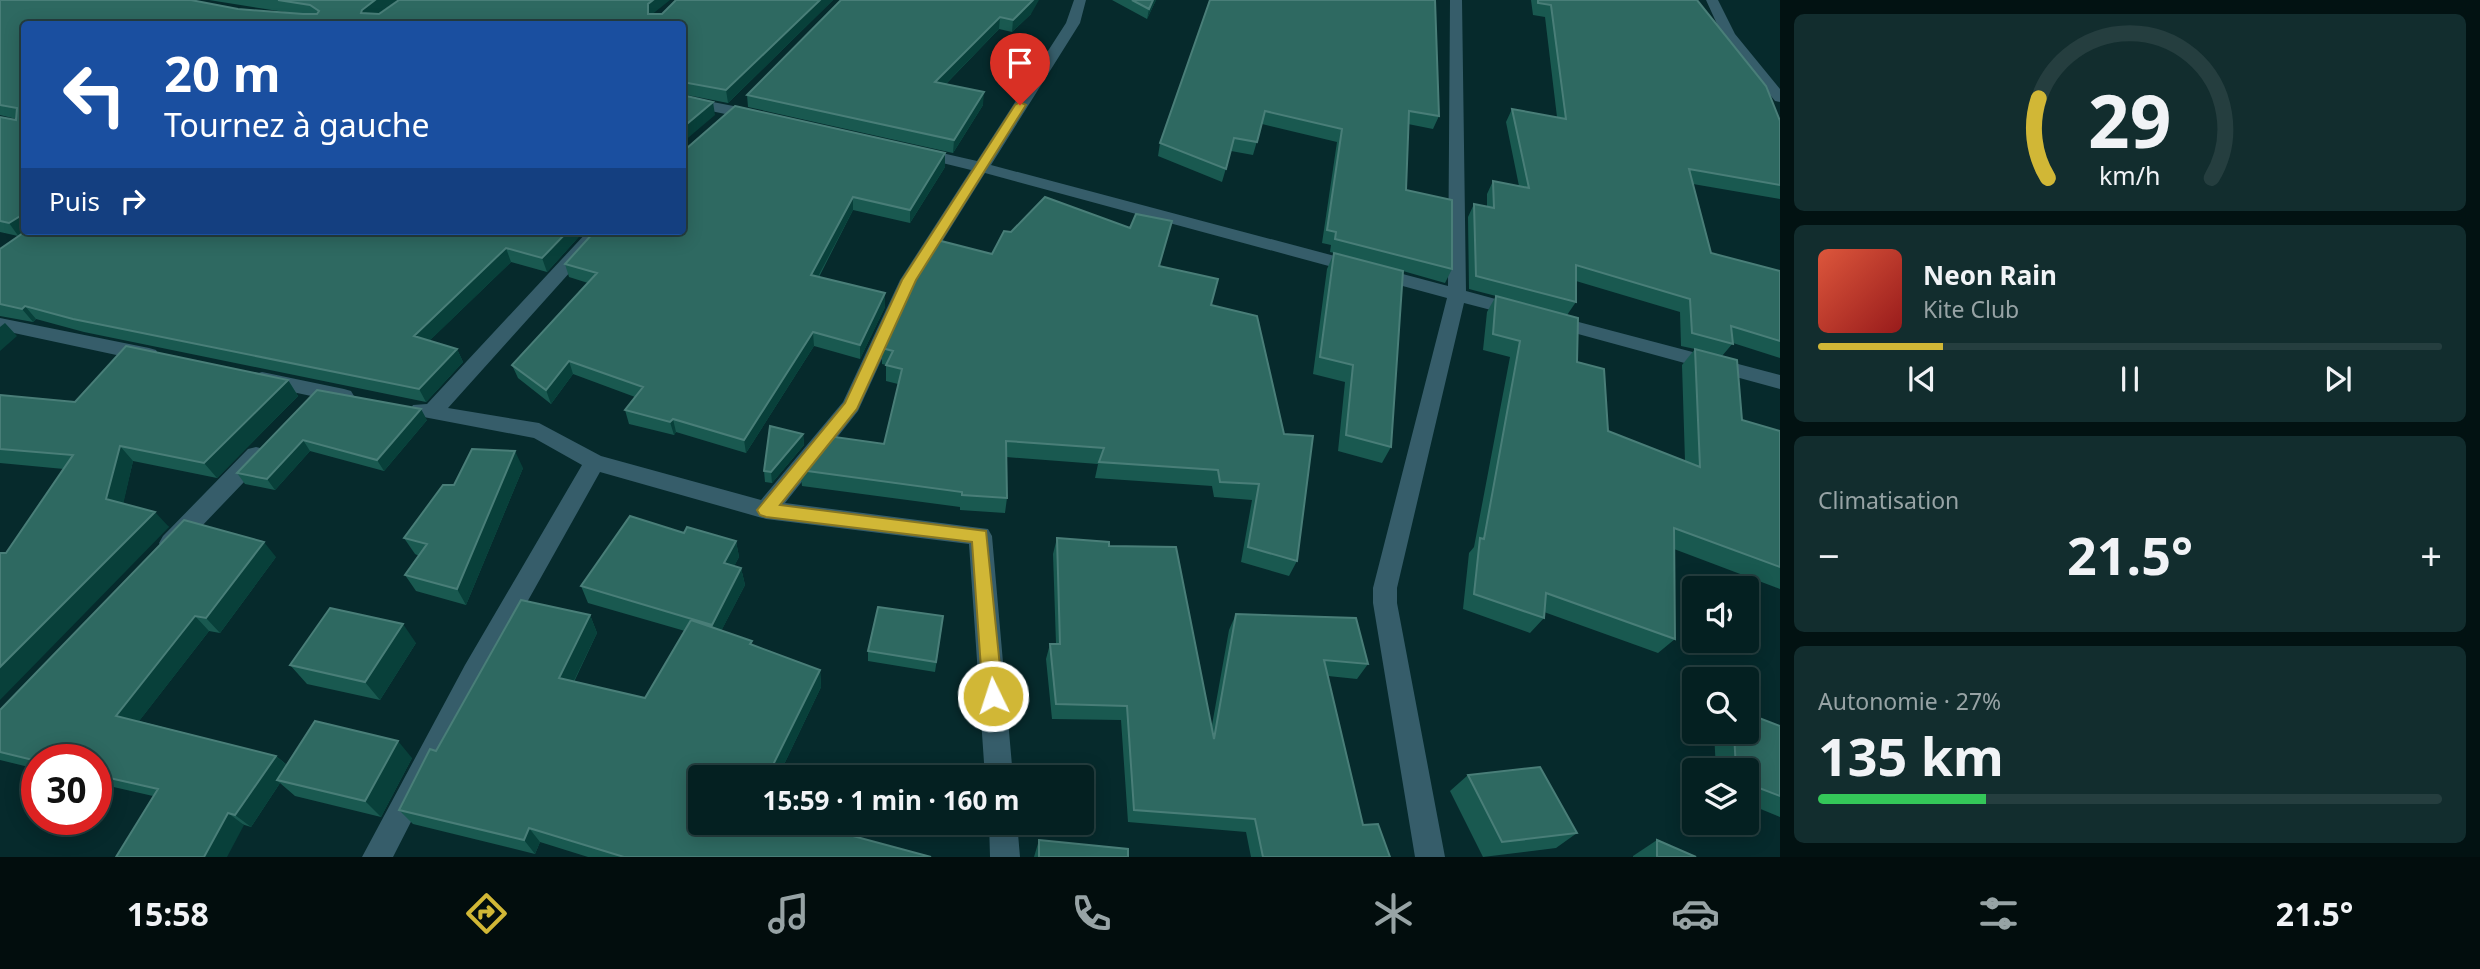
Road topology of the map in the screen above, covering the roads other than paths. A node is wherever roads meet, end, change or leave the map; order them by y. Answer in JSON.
{"nodes":[{"id":1,"x":1080,"y":0,"type":"edge"},
{"id":2,"x":1456,"y":0,"type":"edge"},
{"id":3,"x":1712,"y":0,"type":"edge"},
{"id":4,"x":1780,"y":98,"type":"edge"},
{"id":5,"x":686,"y":101,"type":"edge"},
{"id":6,"x":773,"y":119,"type":"edge"},
{"id":7,"x":903,"y":149,"type":"edge"},
{"id":8,"x":981,"y":167,"type":"junction"},
{"id":9,"x":594,"y":235,"type":"edge"},
{"id":10,"x":1457,"y":295,"type":"junction"},
{"id":11,"x":0,"y":324,"type":"edge"},
{"id":12,"x":172,"y":360,"type":"edge"},
{"id":13,"x":239,"y":374,"type":"edge"},
{"id":14,"x":1780,"y":382,"type":"edge"},
{"id":15,"x":318,"y":391,"type":"junction"},
{"id":16,"x":368,"y":400,"type":"edge"},
{"id":17,"x":406,"y":408,"type":"edge"},
{"id":18,"x":299,"y":411,"type":"edge"},
{"id":19,"x":431,"y":413,"type":"junction"},
{"id":20,"x":270,"y":441,"type":"edge"},
{"id":21,"x":596,"y":462,"type":"junction"},
{"id":22,"x":766,"y":510,"type":"junction"},
{"id":23,"x":154,"y":561,"type":"edge"},
{"id":24,"x":998,"y":765,"type":"edge"},
{"id":25,"x":1004,"y":835,"type":"edge"},
{"id":26,"x":377,"y":857,"type":"edge"},
{"id":27,"x":1005,"y":857,"type":"edge"},
{"id":28,"x":1430,"y":857,"type":"edge"}],
"edges":[{"from":1,"to":8,"type":"street"},
{"from":2,"to":10,"type":"street"},
{"from":3,"to":4,"type":"street"},
{"from":5,"to":6,"type":"street"},
{"from":7,"to":8,"type":"street"},
{"from":8,"to":10,"type":"street"},
{"from":8,"to":22,"type":"street"},
{"from":9,"to":19,"type":"street"},
{"from":10,"to":14,"type":"street"},
{"from":10,"to":28,"type":"street"},
{"from":11,"to":12,"type":"street"},
{"from":13,"to":15,"type":"street"},
{"from":15,"to":16,"type":"street"},
{"from":15,"to":18,"type":"street"},
{"from":17,"to":19,"type":"street"},
{"from":19,"to":21,"type":"street"},
{"from":20,"to":23,"type":"street"},
{"from":21,"to":22,"type":"street"},
{"from":21,"to":26,"type":"street"},
{"from":22,"to":24,"type":"street"},
{"from":25,"to":27,"type":"street"}]}
